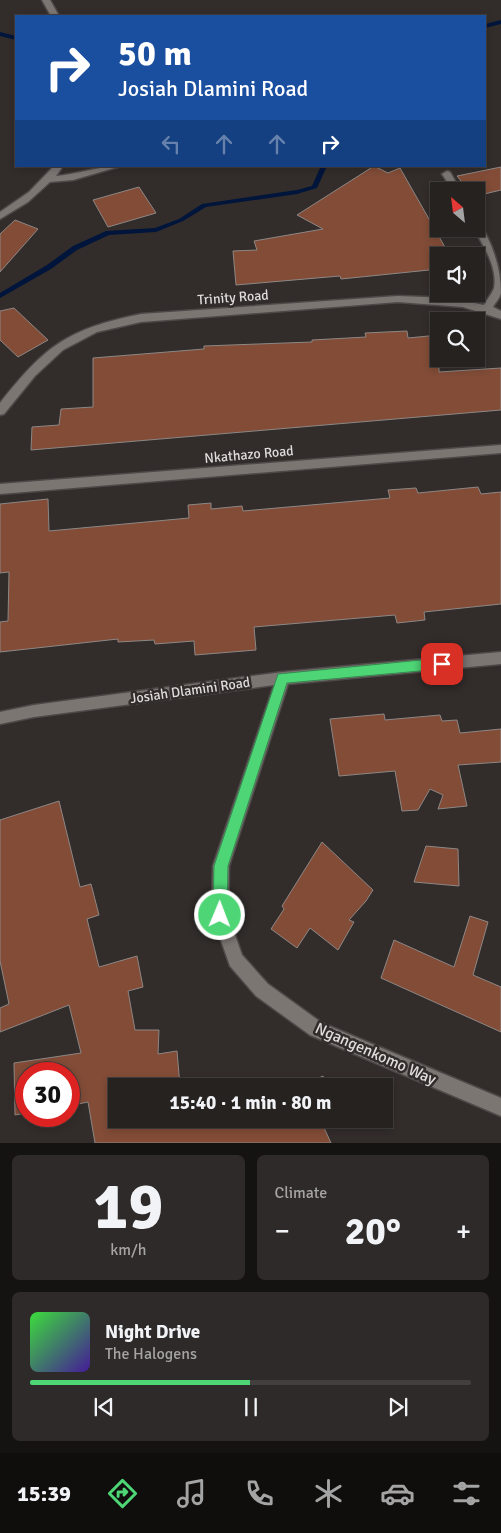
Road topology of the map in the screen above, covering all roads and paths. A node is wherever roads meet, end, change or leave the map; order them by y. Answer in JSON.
{"nodes":[{"id":1,"x":46,"y":0,"type":"edge"},
{"id":2,"x":54,"y":15,"type":"edge"},
{"id":3,"x":58,"y":167,"type":"edge"},
{"id":4,"x":113,"y":167,"type":"edge"},
{"id":5,"x":447,"y":174,"type":"dead end"},
{"id":6,"x":50,"y":179,"type":"junction"},
{"id":7,"x":452,"y":182,"type":"edge"},
{"id":8,"x":0,"y":216,"type":"edge"},
{"id":9,"x":484,"y":238,"type":"edge"},
{"id":10,"x":487,"y":308,"type":"junction"},
{"id":11,"x":501,"y":315,"type":"edge"},
{"id":12,"x":0,"y":411,"type":"edge"},
{"id":13,"x":501,"y":449,"type":"edge"},
{"id":14,"x":0,"y":489,"type":"edge"},
{"id":15,"x":501,"y":658,"type":"edge"},
{"id":16,"x":283,"y":678,"type":"junction"},
{"id":17,"x":0,"y":718,"type":"edge"},
{"id":18,"x":501,"y":1107,"type":"edge"}],
"edges":[{"from":1,"to":2,"type":"street"},
{"from":3,"to":6,"type":"street"},
{"from":4,"to":6,"type":"street"},
{"from":5,"to":7,"type":"street"},
{"from":6,"to":8,"type":"street"},
{"from":9,"to":10,"type":"street"},
{"from":10,"to":11,"type":"street","name":"Trinity Road"},
{"from":10,"to":12,"type":"street","name":"Trinity Road"},
{"from":13,"to":14,"type":"street","name":"Nkathazo Road"},
{"from":15,"to":16,"type":"street","name":"Josiah Dlamini Road"},
{"from":16,"to":17,"type":"street","name":"Josiah Dlamini Road"},
{"from":16,"to":18,"type":"street","name":"Ngangenkomo Way"}]}
